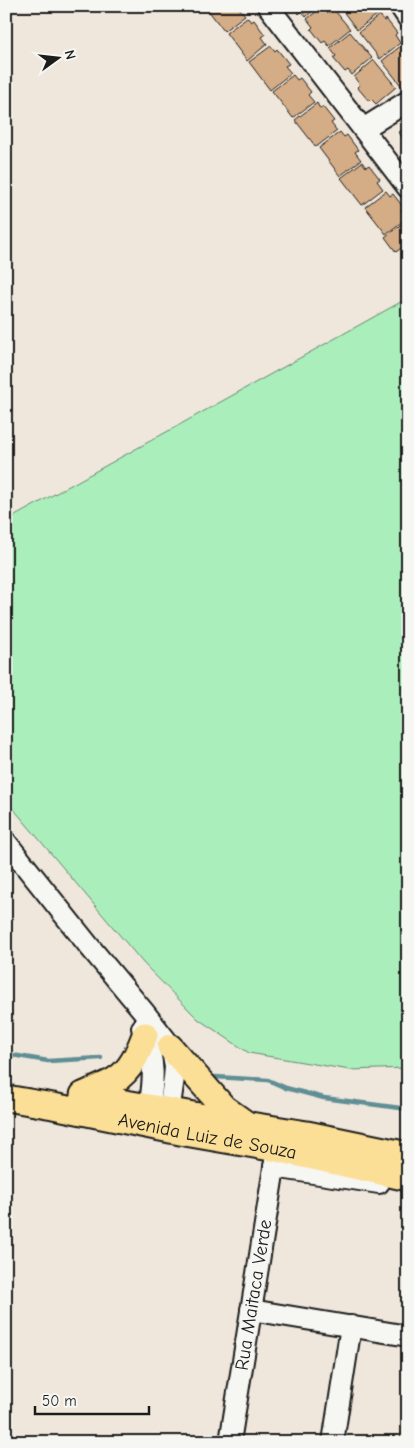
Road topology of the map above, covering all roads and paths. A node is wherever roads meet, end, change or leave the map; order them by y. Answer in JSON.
{"nodes":[{"id":1,"x":268,"y":6,"type":"edge"},
{"id":2,"x":400,"y":6,"type":"edge"},
{"id":3,"x":408,"y":18,"type":"edge"},
{"id":4,"x":408,"y":101,"type":"edge"},
{"id":5,"x":363,"y":129,"type":"junction"},
{"id":6,"x":408,"y":188,"type":"edge"},
{"id":7,"x":6,"y":842,"type":"edge"},
{"id":8,"x":116,"y":977,"type":"junction"},
{"id":9,"x":145,"y":1035,"type":"junction"},
{"id":10,"x":170,"y":1047,"type":"junction"},
{"id":11,"x":6,"y":1081,"type":"edge"},
{"id":12,"x":82,"y":1095,"type":"junction"},
{"id":13,"x":6,"y":1098,"type":"edge"},
{"id":14,"x":158,"y":1118,"type":"junction"},
{"id":15,"x":250,"y":1126,"type":"junction"},
{"id":16,"x":408,"y":1156,"type":"edge"},
{"id":17,"x":276,"y":1158,"type":"junction"},
{"id":18,"x":408,"y":1178,"type":"edge"},
{"id":19,"x":408,"y":1188,"type":"edge"},
{"id":20,"x":252,"y":1310,"type":"junction"},
{"id":21,"x":351,"y":1326,"type":"junction"},
{"id":22,"x":408,"y":1336,"type":"edge"},
{"id":23,"x":230,"y":1442,"type":"edge"},
{"id":24,"x":333,"y":1442,"type":"edge"}],
"edges":[{"from":1,"to":5,"type":"street"},
{"from":2,"to":3,"type":"street"},
{"from":4,"to":5,"type":"street"},
{"from":5,"to":6,"type":"street"},
{"from":7,"to":8,"type":"street"},
{"from":8,"to":9,"type":"street"},
{"from":8,"to":10,"type":"street"},
{"from":9,"to":12,"type":"main road"},
{"from":9,"to":14,"type":"street"},
{"from":10,"to":14,"type":"street"},
{"from":10,"to":15,"type":"main road"},
{"from":11,"to":12,"type":"main road","name":"Avenida Luiz de Souza"},
{"from":12,"to":14,"type":"main road","name":"Avenida Luiz de Souza"},
{"from":13,"to":14,"type":"main road","name":"Avenida Luiz de Souza"},
{"from":14,"to":15,"type":"main road","name":"Avenida Luiz de Souza"},
{"from":14,"to":17,"type":"main road","name":"Avenida Luiz de Souza"},
{"from":15,"to":16,"type":"main road","name":"Avenida Luiz de Souza"},
{"from":17,"to":18,"type":"main road","name":"Avenida Luiz de Souza"},
{"from":17,"to":19,"type":"street"},
{"from":17,"to":20,"type":"street","name":"Rua Maitaca Verde"},
{"from":20,"to":21,"type":"street"},
{"from":20,"to":23,"type":"street","name":"Rua Maitaca Verde"},
{"from":21,"to":22,"type":"street"},
{"from":21,"to":24,"type":"street"}]}
